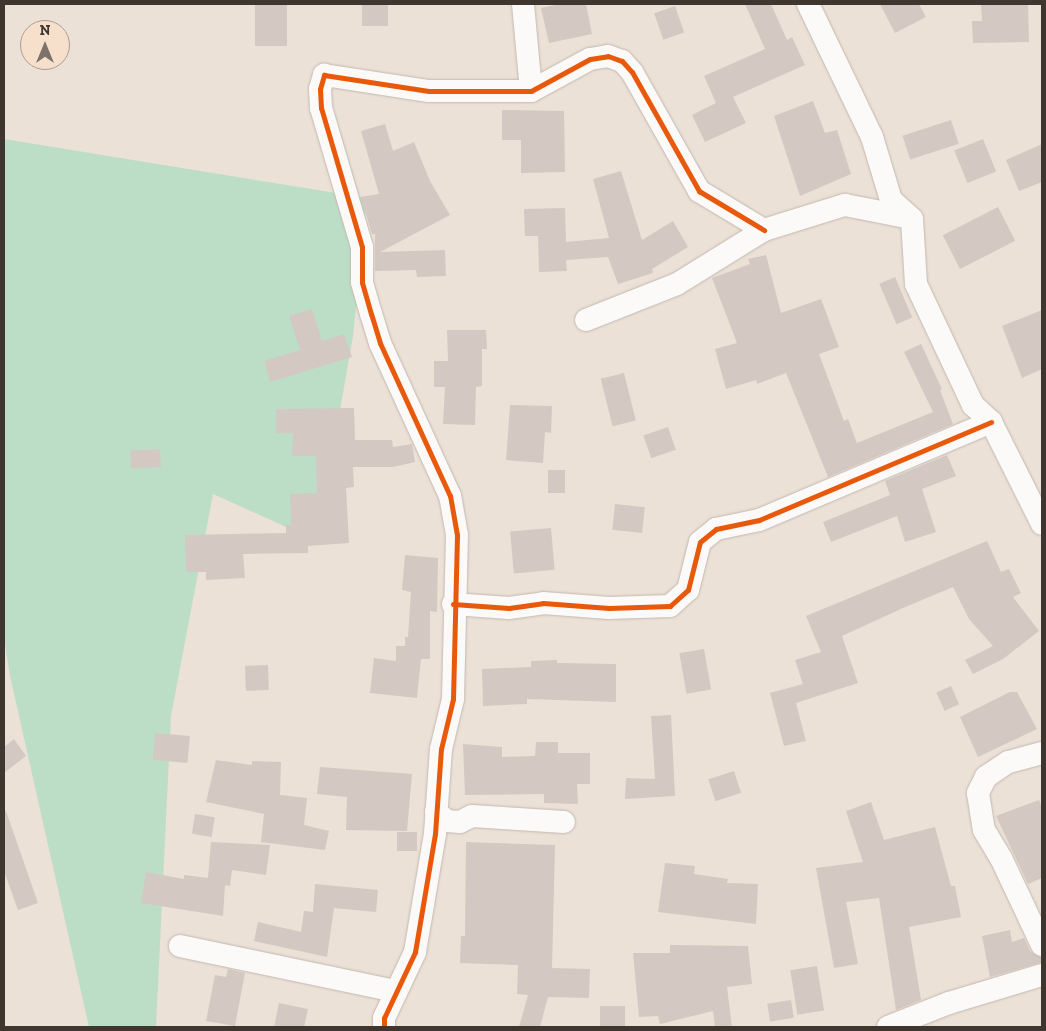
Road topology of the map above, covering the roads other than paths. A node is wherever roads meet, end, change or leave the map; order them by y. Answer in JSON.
{"nodes":[{"id":1,"x":523,"y":4,"type":"edge"},
{"id":2,"x":808,"y":4,"type":"edge"},
{"id":3,"x":531,"y":91,"type":"junction"},
{"id":4,"x":912,"y":218,"type":"junction"},
{"id":5,"x":764,"y":230,"type":"junction"},
{"id":6,"x":586,"y":320,"type":"dead end"},
{"id":7,"x":992,"y":422,"type":"junction"},
{"id":8,"x":1042,"y":524,"type":"edge"},
{"id":9,"x":453,"y":604,"type":"junction"},
{"id":10,"x":1042,"y":753,"type":"edge"},
{"id":11,"x":436,"y":812,"type":"junction"},
{"id":12,"x":564,"y":822,"type":"dead end"},
{"id":13,"x":1042,"y":945,"type":"edge"},
{"id":14,"x":180,"y":946,"type":"dead end"},
{"id":15,"x":1042,"y":975,"type":"edge"},
{"id":16,"x":396,"y":991,"type":"junction"},
{"id":17,"x":384,"y":1027,"type":"edge"},
{"id":18,"x":888,"y":1027,"type":"edge"}],
"edges":[{"from":1,"to":3,"type":"street"},
{"from":2,"to":4,"type":"street"},
{"from":3,"to":5,"type":"street"},
{"from":3,"to":9,"type":"street"},
{"from":4,"to":5,"type":"street"},
{"from":4,"to":7,"type":"street"},
{"from":5,"to":6,"type":"street"},
{"from":7,"to":8,"type":"street"},
{"from":7,"to":9,"type":"street"},
{"from":9,"to":11,"type":"street"},
{"from":10,"to":13,"type":"street"},
{"from":11,"to":12,"type":"street"},
{"from":11,"to":16,"type":"street"},
{"from":14,"to":16,"type":"street"},
{"from":15,"to":18,"type":"street"},
{"from":16,"to":17,"type":"street"}]}
